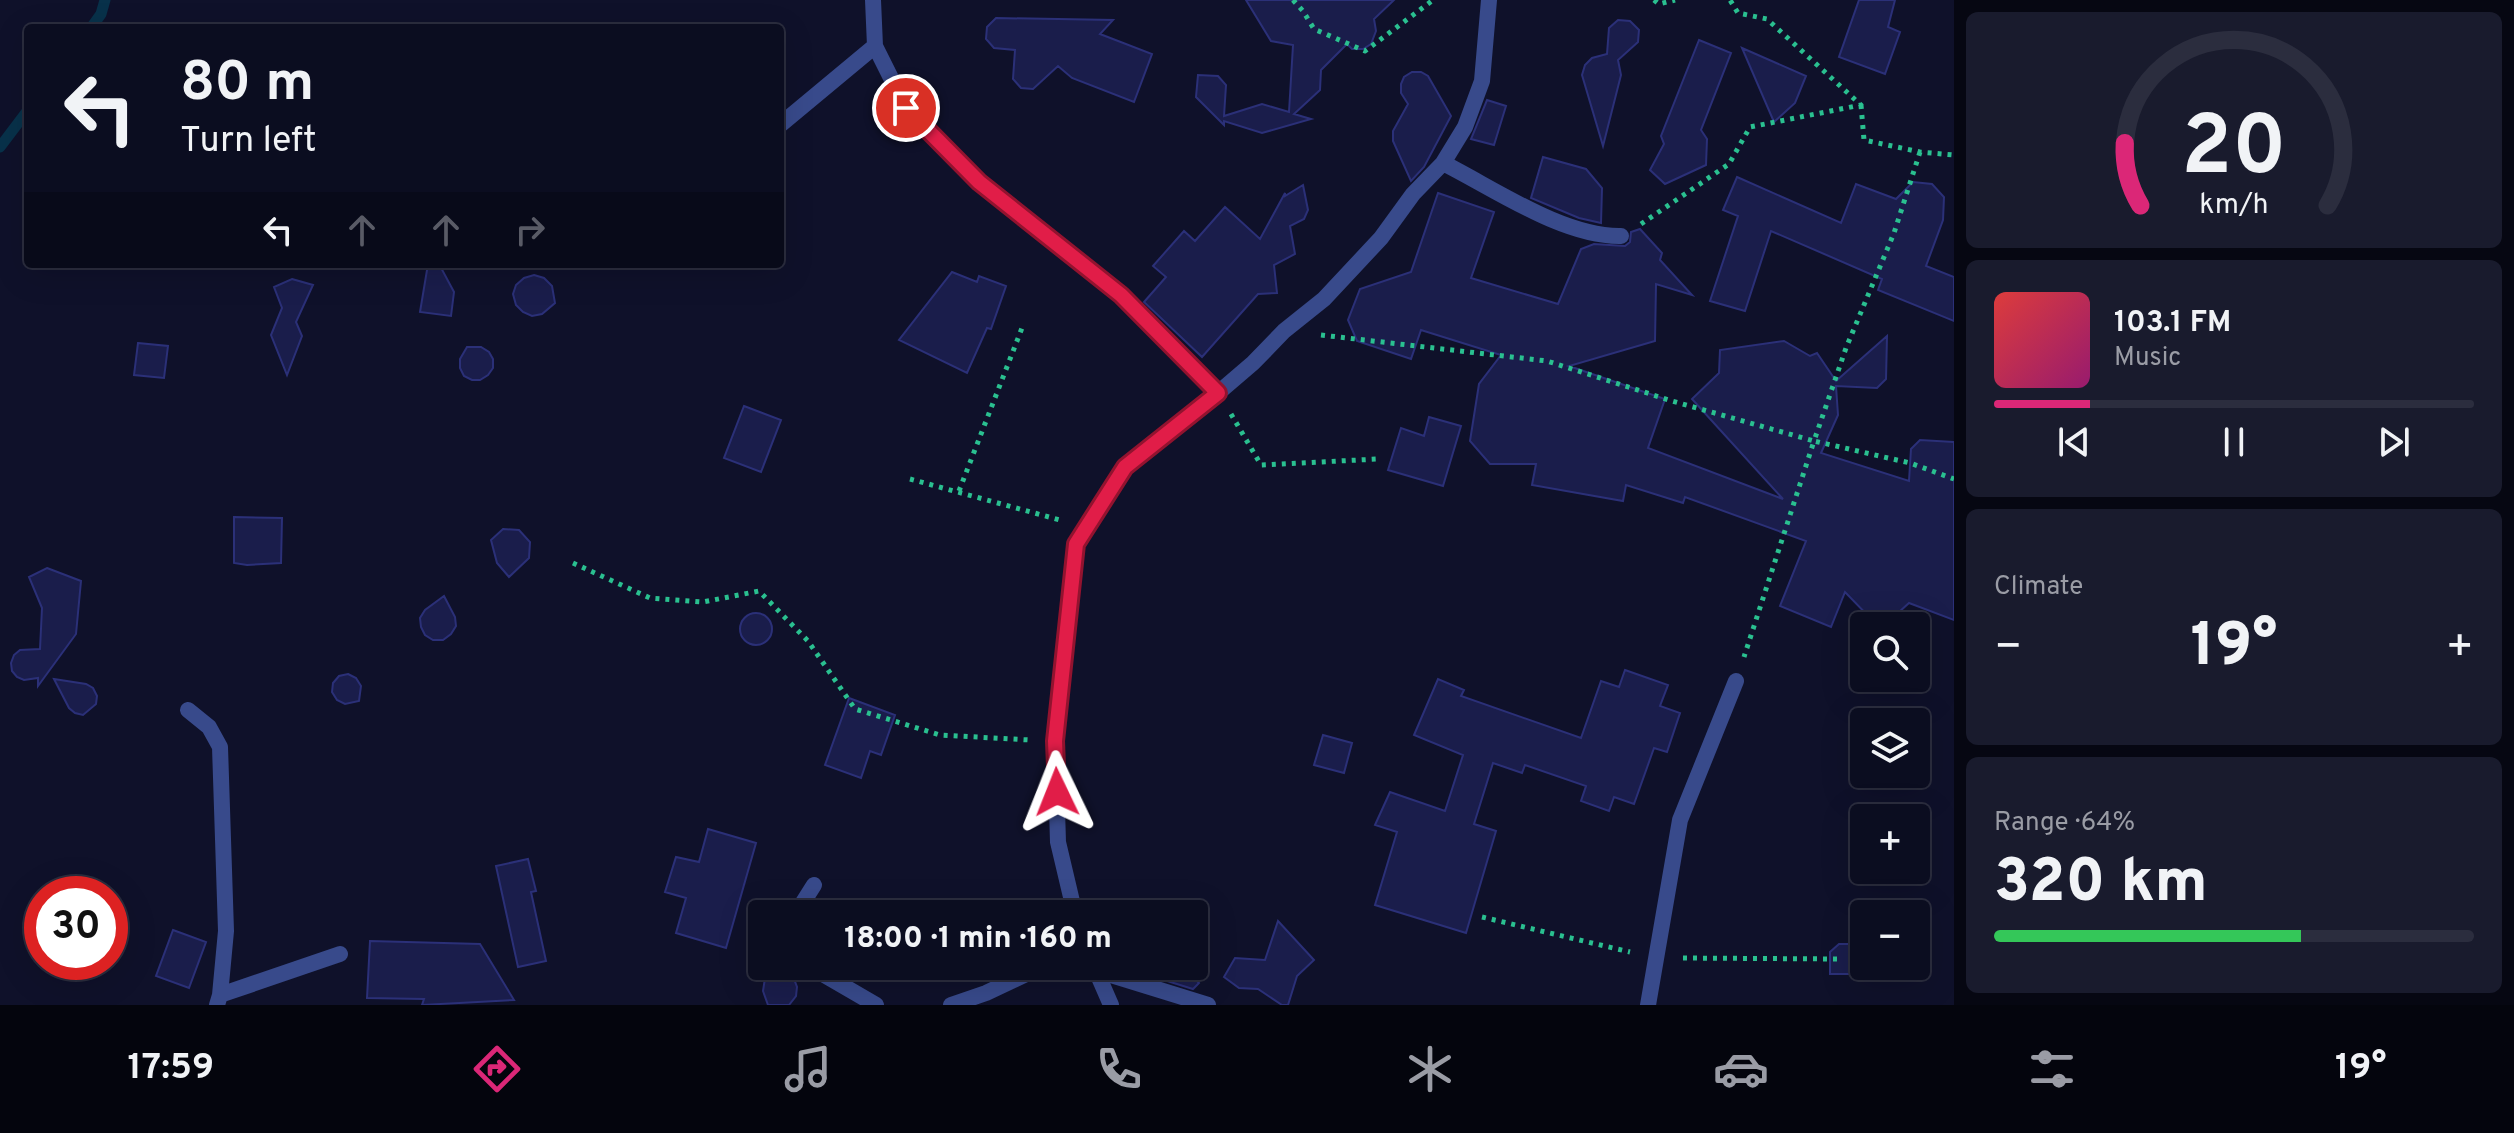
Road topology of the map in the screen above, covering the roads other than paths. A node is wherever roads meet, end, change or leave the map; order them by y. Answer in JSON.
{"nodes":[{"id":1,"x":873,"y":0,"type":"edge"},
{"id":2,"x":1489,"y":0,"type":"edge"},
{"id":3,"x":875,"y":46,"type":"junction"},
{"id":4,"x":784,"y":122,"type":"edge"},
{"id":5,"x":1443,"y":163,"type":"junction"},
{"id":6,"x":1621,"y":236,"type":"road end"},
{"id":7,"x":1218,"y":393,"type":"junction"},
{"id":8,"x":1736,"y":681,"type":"road end"},
{"id":9,"x":188,"y":710,"type":"dead end"},
{"id":10,"x":814,"y":885,"type":"dead end"},
{"id":11,"x":805,"y":900,"type":"edge"},
{"id":12,"x":1072,"y":900,"type":"edge"},
{"id":13,"x":340,"y":954,"type":"dead end"},
{"id":14,"x":833,"y":980,"type":"edge"},
{"id":15,"x":1013,"y":980,"type":"edge"},
{"id":16,"x":1100,"y":980,"type":"edge"},
{"id":17,"x":1131,"y":980,"type":"edge"},
{"id":18,"x":218,"y":1000,"type":"edge"},
{"id":19,"x":876,"y":1005,"type":"edge"},
{"id":20,"x":951,"y":1005,"type":"edge"},
{"id":21,"x":1111,"y":1005,"type":"edge"},
{"id":22,"x":1208,"y":1005,"type":"edge"},
{"id":23,"x":1648,"y":1005,"type":"edge"}],
"edges":[{"from":1,"to":3,"type":"street"},
{"from":2,"to":5,"type":"street"},
{"from":3,"to":4,"type":"street"},
{"from":3,"to":7,"type":"street"},
{"from":5,"to":6,"type":"street"},
{"from":5,"to":7,"type":"street"},
{"from":7,"to":12,"type":"street"},
{"from":8,"to":23,"type":"street"},
{"from":9,"to":18,"type":"street"},
{"from":10,"to":11,"type":"street"},
{"from":13,"to":18,"type":"street"},
{"from":14,"to":19,"type":"street"},
{"from":15,"to":20,"type":"street"},
{"from":16,"to":21,"type":"street"},
{"from":17,"to":22,"type":"street"}]}
